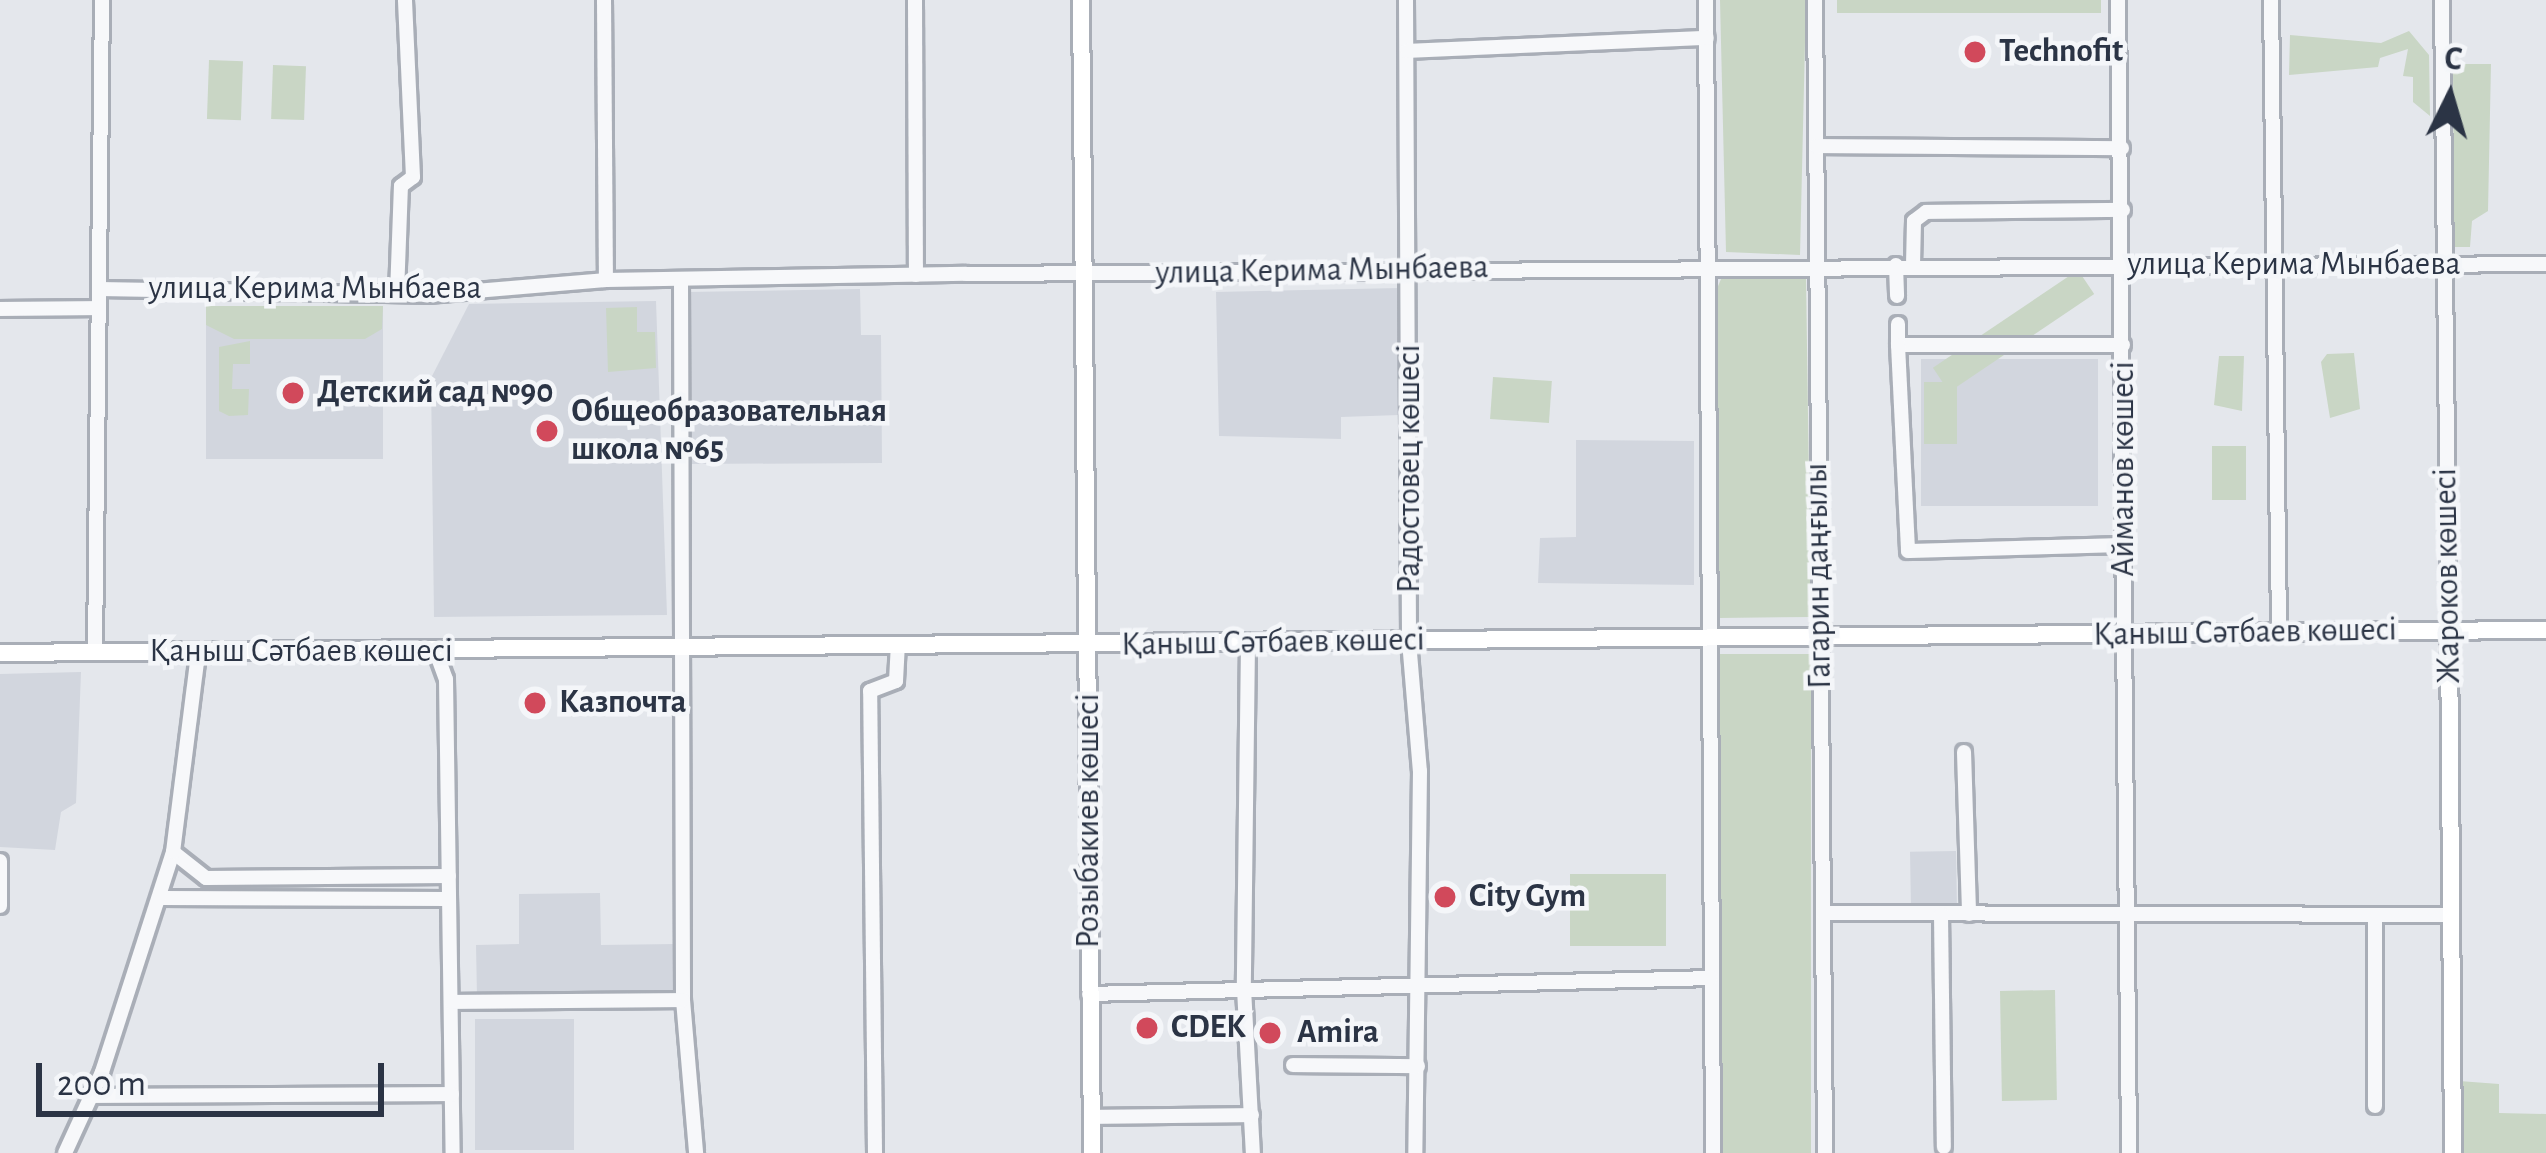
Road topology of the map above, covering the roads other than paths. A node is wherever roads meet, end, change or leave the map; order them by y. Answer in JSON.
{"nodes":[{"id":1,"x":102,"y":0,"type":"edge"},
{"id":2,"x":405,"y":0,"type":"edge"},
{"id":3,"x":604,"y":0,"type":"edge"},
{"id":4,"x":915,"y":0,"type":"edge"},
{"id":5,"x":1081,"y":0,"type":"edge"},
{"id":6,"x":1406,"y":0,"type":"edge"},
{"id":7,"x":1706,"y":0,"type":"edge"},
{"id":8,"x":1815,"y":0,"type":"edge"},
{"id":9,"x":2118,"y":0,"type":"edge"},
{"id":10,"x":2271,"y":0,"type":"edge"},
{"id":11,"x":2442,"y":0,"type":"edge"},
{"id":12,"x":1707,"y":38,"type":"junction"},
{"id":13,"x":1407,"y":51,"type":"junction"},
{"id":14,"x":1816,"y":146,"type":"junction"},
{"id":15,"x":2122,"y":148,"type":"junction"},
{"id":16,"x":2123,"y":210,"type":"junction"},
{"id":17,"x":1708,"y":264,"type":"junction"},
{"id":18,"x":1815,"y":264,"type":"junction"},
{"id":19,"x":2444,"y":264,"type":"junction"},
{"id":20,"x":2546,"y":264,"type":"edge"},
{"id":21,"x":1905,"y":265,"type":"junction"},
{"id":22,"x":2123,"y":266,"type":"junction"},
{"id":23,"x":2278,"y":266,"type":"junction"},
{"id":24,"x":1410,"y":270,"type":"junction"},
{"id":25,"x":1083,"y":274,"type":"junction"},
{"id":26,"x":916,"y":275,"type":"junction"},
{"id":27,"x":681,"y":279,"type":"junction"},
{"id":28,"x":606,"y":280,"type":"junction"},
{"id":29,"x":99,"y":289,"type":"junction"},
{"id":30,"x":397,"y":295,"type":"junction"},
{"id":31,"x":1897,"y":296,"type":"dead end"},
{"id":32,"x":99,"y":308,"type":"junction"},
{"id":33,"x":0,"y":309,"type":"edge"},
{"id":34,"x":1898,"y":324,"type":"dead end"},
{"id":35,"x":1898,"y":345,"type":"junction"},
{"id":36,"x":2123,"y":345,"type":"junction"},
{"id":37,"x":2124,"y":545,"type":"junction"},
{"id":38,"x":2546,"y":630,"type":"edge"},
{"id":39,"x":2449,"y":631,"type":"junction"},
{"id":40,"x":2279,"y":632,"type":"junction"},
{"id":41,"x":2125,"y":634,"type":"junction"},
{"id":42,"x":1820,"y":636,"type":"junction"},
{"id":43,"x":1708,"y":638,"type":"junction"},
{"id":44,"x":1409,"y":641,"type":"junction"},
{"id":45,"x":1248,"y":643,"type":"junction"},
{"id":46,"x":1088,"y":645,"type":"junction"},
{"id":47,"x":898,"y":647,"type":"junction"},
{"id":48,"x":685,"y":649,"type":"junction"},
{"id":49,"x":198,"y":652,"type":"junction"},
{"id":50,"x":436,"y":652,"type":"junction"},
{"id":51,"x":0,"y":653,"type":"edge"},
{"id":52,"x":95,"y":653,"type":"junction"},
{"id":53,"x":1964,"y":752,"type":"dead end"},
{"id":54,"x":172,"y":852,"type":"junction"},
{"id":55,"x":0,"y":861,"type":"edge"},
{"id":56,"x":449,"y":877,"type":"junction"},
{"id":57,"x":206,"y":878,"type":"junction"},
{"id":58,"x":160,"y":898,"type":"junction"},
{"id":59,"x":206,"y":898,"type":"junction"},
{"id":60,"x":449,"y":898,"type":"junction"},
{"id":61,"x":0,"y":906,"type":"edge"},
{"id":62,"x":1822,"y":913,"type":"junction"},
{"id":63,"x":1941,"y":914,"type":"junction"},
{"id":64,"x":1969,"y":914,"type":"junction"},
{"id":65,"x":2123,"y":914,"type":"junction"},
{"id":66,"x":2375,"y":914,"type":"junction"},
{"id":67,"x":2451,"y":915,"type":"junction"},
{"id":68,"x":1711,"y":978,"type":"junction"},
{"id":69,"x":1417,"y":985,"type":"junction"},
{"id":70,"x":1244,"y":989,"type":"junction"},
{"id":71,"x":1089,"y":994,"type":"junction"},
{"id":72,"x":683,"y":1000,"type":"junction"},
{"id":73,"x":452,"y":1002,"type":"junction"},
{"id":74,"x":1293,"y":1065,"type":"dead end"},
{"id":75,"x":1418,"y":1066,"type":"junction"},
{"id":76,"x":452,"y":1094,"type":"junction"},
{"id":77,"x":92,"y":1096,"type":"junction"},
{"id":78,"x":2375,"y":1106,"type":"dead end"},
{"id":79,"x":1252,"y":1114,"type":"junction"},
{"id":80,"x":1091,"y":1117,"type":"junction"},
{"id":81,"x":1944,"y":1147,"type":"dead end"},
{"id":82,"x":65,"y":1153,"type":"edge"},
{"id":83,"x":453,"y":1153,"type":"edge"},
{"id":84,"x":696,"y":1153,"type":"edge"},
{"id":85,"x":875,"y":1153,"type":"edge"},
{"id":86,"x":1092,"y":1153,"type":"edge"},
{"id":87,"x":1253,"y":1153,"type":"edge"},
{"id":88,"x":1415,"y":1153,"type":"edge"},
{"id":89,"x":1713,"y":1153,"type":"edge"},
{"id":90,"x":1825,"y":1153,"type":"edge"},
{"id":91,"x":2129,"y":1153,"type":"edge"},
{"id":92,"x":2452,"y":1153,"type":"edge"}],
"edges":[{"from":1,"to":29,"type":"street"},
{"from":2,"to":30,"type":"street"},
{"from":3,"to":28,"type":"street"},
{"from":4,"to":26,"type":"street"},
{"from":5,"to":25,"type":"main road","name":"Розыбакиев көшесі"},
{"from":6,"to":13,"type":"street","name":"Радостовец көшесі"},
{"from":7,"to":12,"type":"street"},
{"from":8,"to":14,"type":"street","name":"Гагарин даңғылы"},
{"from":9,"to":15,"type":"street","name":"Айманов көшесі"},
{"from":10,"to":23,"type":"street"},
{"from":11,"to":19,"type":"street","name":"Жароков көшесі"},
{"from":12,"to":13,"type":"street"},
{"from":12,"to":17,"type":"street"},
{"from":13,"to":24,"type":"street","name":"Радостовец көшесі"},
{"from":14,"to":15,"type":"street"},
{"from":14,"to":18,"type":"street","name":"Гагарин даңғылы"},
{"from":15,"to":16,"type":"street","name":"Айманов көшесі"},
{"from":16,"to":21,"type":"street"},
{"from":16,"to":22,"type":"street","name":"Айманов көшесі"},
{"from":17,"to":18,"type":"street","name":"улица Керима Мынбаева"},
{"from":17,"to":24,"type":"street","name":"улица Керима Мынбаева"},
{"from":17,"to":43,"type":"street"},
{"from":18,"to":21,"type":"street","name":"улица Керима Мынбаева"},
{"from":18,"to":42,"type":"street","name":"Гагарин даңғылы"},
{"from":19,"to":20,"type":"street","name":"улица Керима Мынбаева"},
{"from":19,"to":23,"type":"street","name":"улица Керима Мынбаева"},
{"from":19,"to":39,"type":"street","name":"Жароков көшесі"},
{"from":21,"to":22,"type":"street","name":"улица Керима Мынбаева"},
{"from":21,"to":31,"type":"street"},
{"from":22,"to":23,"type":"street","name":"улица Керима Мынбаева"},
{"from":22,"to":36,"type":"street","name":"Айманов көшесі"},
{"from":23,"to":40,"type":"street"},
{"from":24,"to":25,"type":"street","name":"улица Керима Мынбаева"},
{"from":24,"to":44,"type":"street","name":"Радостовец көшесі"},
{"from":25,"to":26,"type":"street","name":"улица Керима Мынбаева"},
{"from":25,"to":46,"type":"main road","name":"Розыбакиев көшесі"},
{"from":26,"to":27,"type":"street","name":"улица Керима Мынбаева"},
{"from":27,"to":28,"type":"street","name":"улица Керима Мынбаева"},
{"from":27,"to":48,"type":"street"},
{"from":28,"to":30,"type":"street","name":"улица Керима Мынбаева"},
{"from":29,"to":30,"type":"street","name":"улица Керима Мынбаева"},
{"from":29,"to":32,"type":"street"},
{"from":32,"to":33,"type":"street","name":"улица Керима Мынбаева"},
{"from":32,"to":52,"type":"street"},
{"from":34,"to":35,"type":"street"},
{"from":35,"to":36,"type":"street"},
{"from":35,"to":37,"type":"street"},
{"from":36,"to":37,"type":"street","name":"Айманов көшесі"},
{"from":37,"to":41,"type":"street","name":"Айманов көшесі"},
{"from":38,"to":39,"type":"main road","name":"Қаныш Сәтбаев көшесі"},
{"from":39,"to":40,"type":"main road","name":"Қаныш Сәтбаев көшесі"},
{"from":39,"to":67,"type":"main road","name":"Жароков көшесі"},
{"from":40,"to":41,"type":"main road","name":"Қаныш Сәтбаев көшесі"},
{"from":41,"to":42,"type":"main road","name":"Қаныш Сәтбаев көшесі"},
{"from":41,"to":65,"type":"street","name":"Айманов көшесі"},
{"from":42,"to":43,"type":"main road","name":"Қаныш Сәтбаев көшесі"},
{"from":42,"to":62,"type":"street","name":"Гагарин даңғылы"},
{"from":43,"to":44,"type":"main road","name":"Қаныш Сәтбаев көшесі"},
{"from":43,"to":68,"type":"street"},
{"from":44,"to":45,"type":"main road","name":"Қаныш Сәтбаев көшесі"},
{"from":44,"to":69,"type":"street","name":"Радостовец көшесі"},
{"from":45,"to":46,"type":"main road","name":"Қаныш Сәтбаев көшесі"},
{"from":45,"to":70,"type":"street"},
{"from":46,"to":47,"type":"main road","name":"Қаныш Сәтбаев көшесі"},
{"from":46,"to":71,"type":"main road","name":"Розыбакиев көшесі"},
{"from":47,"to":48,"type":"main road","name":"Қаныш Сәтбаев көшесі"},
{"from":47,"to":85,"type":"street"},
{"from":48,"to":50,"type":"main road","name":"Қаныш Сәтбаев көшесі"},
{"from":48,"to":72,"type":"street"},
{"from":49,"to":50,"type":"main road","name":"Қаныш Сәтбаев көшесі"},
{"from":49,"to":52,"type":"main road","name":"Қаныш Сәтбаев көшесі"},
{"from":49,"to":54,"type":"street"},
{"from":50,"to":56,"type":"street"},
{"from":51,"to":52,"type":"main road","name":"Қаныш Сәтбаев көшесі"},
{"from":53,"to":64,"type":"street"},
{"from":54,"to":57,"type":"street"},
{"from":54,"to":58,"type":"street"},
{"from":55,"to":61,"type":"street"},
{"from":56,"to":57,"type":"street"},
{"from":56,"to":60,"type":"street"},
{"from":57,"to":59,"type":"street"},
{"from":58,"to":59,"type":"street"},
{"from":58,"to":77,"type":"street"},
{"from":59,"to":60,"type":"street"},
{"from":60,"to":73,"type":"street"},
{"from":62,"to":63,"type":"street"},
{"from":62,"to":90,"type":"street","name":"Гагарин даңғылы"},
{"from":63,"to":64,"type":"street"},
{"from":63,"to":81,"type":"street"},
{"from":64,"to":65,"type":"street"},
{"from":65,"to":66,"type":"street"},
{"from":65,"to":91,"type":"street","name":"Айманов көшесі"},
{"from":66,"to":67,"type":"street"},
{"from":66,"to":78,"type":"street"},
{"from":67,"to":92,"type":"main road","name":"Жароков көшесі"},
{"from":68,"to":69,"type":"street"},
{"from":68,"to":89,"type":"street"},
{"from":69,"to":70,"type":"street"},
{"from":69,"to":75,"type":"street","name":"Радостовец көшесі"},
{"from":70,"to":71,"type":"street"},
{"from":70,"to":79,"type":"street"},
{"from":71,"to":80,"type":"main road","name":"Розыбакиев көшесі"},
{"from":72,"to":73,"type":"street"},
{"from":72,"to":84,"type":"street"},
{"from":73,"to":76,"type":"street"},
{"from":74,"to":75,"type":"street"},
{"from":75,"to":88,"type":"street","name":"Радостовец көшесі"},
{"from":76,"to":77,"type":"street"},
{"from":76,"to":83,"type":"street"},
{"from":77,"to":82,"type":"street"},
{"from":79,"to":80,"type":"street"},
{"from":79,"to":87,"type":"street"},
{"from":80,"to":86,"type":"main road","name":"Розыбакиев көшесі"}]}
